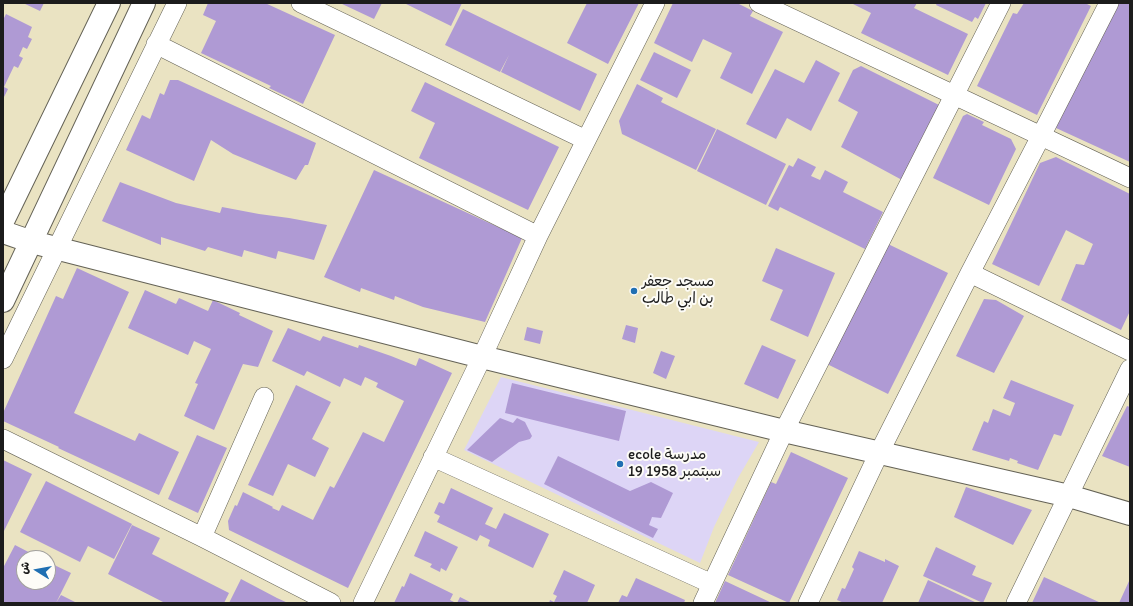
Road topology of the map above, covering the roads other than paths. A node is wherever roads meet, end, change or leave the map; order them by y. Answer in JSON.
{"nodes":[{"id":1,"x":109,"y":3,"type":"edge"},
{"id":2,"x":144,"y":3,"type":"edge"},
{"id":3,"x":177,"y":3,"type":"edge"},
{"id":4,"x":301,"y":3,"type":"edge"},
{"id":5,"x":655,"y":3,"type":"edge"},
{"id":6,"x":759,"y":3,"type":"edge"},
{"id":7,"x":1002,"y":3,"type":"edge"},
{"id":8,"x":1109,"y":3,"type":"edge"},
{"id":9,"x":156,"y":44,"type":"junction"},
{"id":10,"x":955,"y":95,"type":"junction"},
{"id":11,"x":1042,"y":136,"type":"junction"},
{"id":12,"x":586,"y":140,"type":"junction"},
{"id":13,"x":1130,"y":178,"type":"edge"},
{"id":14,"x":3,"y":220,"type":"edge"},
{"id":15,"x":3,"y":232,"type":"edge"},
{"id":16,"x":538,"y":236,"type":"junction"},
{"id":17,"x":32,"y":242,"type":"junction"},
{"id":18,"x":57,"y":248,"type":"junction"},
{"id":19,"x":970,"y":273,"type":"junction"},
{"id":20,"x":3,"y":301,"type":"edge"},
{"id":21,"x":1130,"y":351,"type":"edge"},
{"id":22,"x":482,"y":357,"type":"junction"},
{"id":23,"x":3,"y":359,"type":"edge"},
{"id":24,"x":1130,"y":369,"type":"edge"},
{"id":25,"x":264,"y":397,"type":"dead end"},
{"id":26,"x":784,"y":431,"type":"junction"},
{"id":27,"x":3,"y":439,"type":"edge"},
{"id":28,"x":879,"y":453,"type":"junction"},
{"id":29,"x":433,"y":458,"type":"junction"},
{"id":30,"x":1069,"y":496,"type":"junction"},
{"id":31,"x":1130,"y":514,"type":"edge"},
{"id":32,"x":202,"y":537,"type":"junction"},
{"id":33,"x":712,"y":584,"type":"junction"},
{"id":34,"x":331,"y":603,"type":"edge"},
{"id":35,"x":363,"y":603,"type":"edge"},
{"id":36,"x":702,"y":603,"type":"edge"},
{"id":37,"x":808,"y":603,"type":"edge"},
{"id":38,"x":1016,"y":603,"type":"edge"}],
"edges":[{"from":1,"to":14,"type":"street"},
{"from":2,"to":17,"type":"street"},
{"from":3,"to":9,"type":"street"},
{"from":4,"to":12,"type":"street"},
{"from":5,"to":12,"type":"street"},
{"from":6,"to":10,"type":"street"},
{"from":7,"to":10,"type":"street"},
{"from":8,"to":11,"type":"street"},
{"from":9,"to":16,"type":"street"},
{"from":9,"to":18,"type":"street"},
{"from":10,"to":11,"type":"street"},
{"from":10,"to":26,"type":"street"},
{"from":11,"to":13,"type":"street"},
{"from":11,"to":19,"type":"street"},
{"from":12,"to":16,"type":"street"},
{"from":15,"to":17,"type":"street"},
{"from":16,"to":22,"type":"street"},
{"from":17,"to":18,"type":"street"},
{"from":17,"to":20,"type":"street"},
{"from":18,"to":22,"type":"street"},
{"from":18,"to":23,"type":"street"},
{"from":19,"to":21,"type":"street"},
{"from":19,"to":28,"type":"street"},
{"from":22,"to":26,"type":"street"},
{"from":22,"to":29,"type":"street"},
{"from":24,"to":30,"type":"street"},
{"from":25,"to":32,"type":"street"},
{"from":26,"to":28,"type":"street"},
{"from":26,"to":33,"type":"street"},
{"from":27,"to":32,"type":"street"},
{"from":28,"to":30,"type":"street"},
{"from":28,"to":37,"type":"street"},
{"from":29,"to":33,"type":"street"},
{"from":29,"to":35,"type":"street"},
{"from":30,"to":31,"type":"street"},
{"from":30,"to":38,"type":"street"},
{"from":32,"to":34,"type":"street"},
{"from":33,"to":36,"type":"street"}]}
